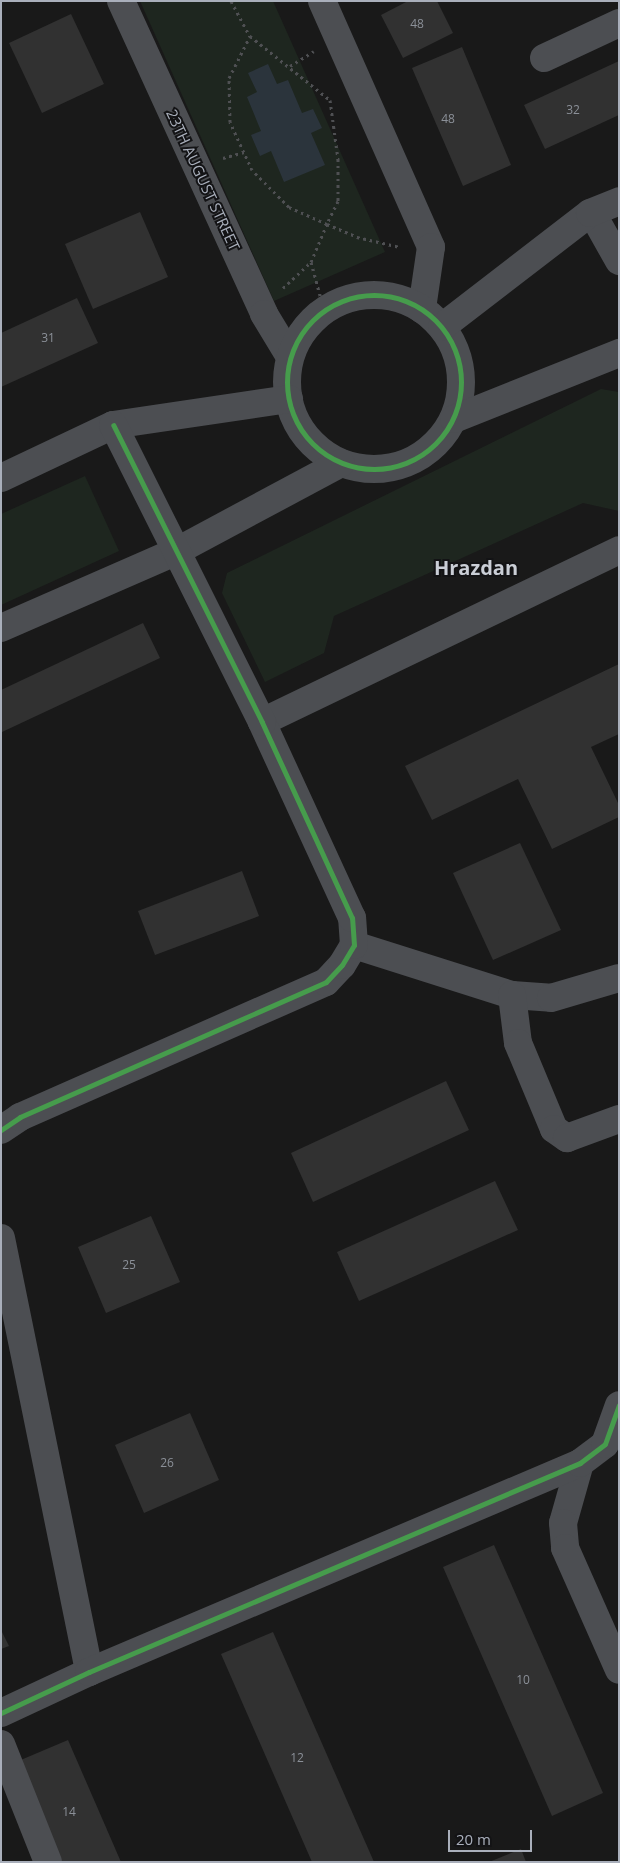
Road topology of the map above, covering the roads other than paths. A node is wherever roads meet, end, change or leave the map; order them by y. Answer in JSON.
{"nodes":[{"id":1,"x":121,"y":1,"type":"edge"},
{"id":2,"x":322,"y":1,"type":"edge"},
{"id":3,"x":619,"y":23,"type":"edge"},
{"id":4,"x":544,"y":58,"type":"dead end"},
{"id":5,"x":619,"y":201,"type":"edge"},
{"id":6,"x":592,"y":212,"type":"junction"},
{"id":7,"x":619,"y":262,"type":"edge"},
{"id":8,"x":422,"y":309,"type":"junction"},
{"id":9,"x":442,"y":327,"type":"junction"},
{"id":10,"x":619,"y":352,"type":"edge"},
{"id":11,"x":290,"y":357,"type":"junction"},
{"id":12,"x":289,"y":399,"type":"junction"},
{"id":13,"x":454,"y":419,"type":"junction"},
{"id":14,"x":113,"y":425,"type":"junction"},
{"id":15,"x":341,"y":463,"type":"junction"},
{"id":16,"x":1,"y":478,"type":"edge"},
{"id":17,"x":619,"y":550,"type":"edge"},
{"id":18,"x":177,"y":551,"type":"junction"},
{"id":19,"x":1,"y":628,"type":"edge"},
{"id":20,"x":262,"y":722,"type":"junction"},
{"id":21,"x":354,"y":945,"type":"junction"},
{"id":22,"x":619,"y":978,"type":"edge"},
{"id":23,"x":512,"y":995,"type":"junction"},
{"id":24,"x":619,"y":1120,"type":"edge"},
{"id":25,"x":1,"y":1130,"type":"edge"},
{"id":26,"x":1,"y":1238,"type":"edge"},
{"id":27,"x":617,"y":1417,"type":"edge"},
{"id":28,"x":580,"y":1463,"type":"junction"},
{"id":29,"x":619,"y":1670,"type":"edge"},
{"id":30,"x":89,"y":1672,"type":"junction"},
{"id":31,"x":1,"y":1712,"type":"edge"},
{"id":32,"x":1,"y":1744,"type":"edge"},
{"id":33,"x":48,"y":1862,"type":"edge"}],
"edges":[{"from":1,"to":11,"type":"street","name":"23TH AUGUST STREET"},
{"from":2,"to":8,"type":"street"},
{"from":3,"to":4,"type":"street"},
{"from":5,"to":6,"type":"street"},
{"from":6,"to":7,"type":"street"},
{"from":6,"to":9,"type":"street"},
{"from":8,"to":9,"type":"street"},
{"from":8,"to":11,"type":"street"},
{"from":9,"to":13,"type":"street"},
{"from":10,"to":13,"type":"street"},
{"from":11,"to":12,"type":"street"},
{"from":12,"to":14,"type":"street"},
{"from":12,"to":15,"type":"street"},
{"from":13,"to":15,"type":"street"},
{"from":14,"to":16,"type":"street"},
{"from":14,"to":18,"type":"street"},
{"from":15,"to":18,"type":"street"},
{"from":17,"to":20,"type":"street"},
{"from":18,"to":19,"type":"street"},
{"from":18,"to":20,"type":"street"},
{"from":20,"to":21,"type":"street"},
{"from":21,"to":23,"type":"street"},
{"from":21,"to":25,"type":"street"},
{"from":22,"to":23,"type":"street"},
{"from":23,"to":24,"type":"street"},
{"from":26,"to":30,"type":"street"},
{"from":27,"to":28,"type":"street"},
{"from":28,"to":29,"type":"street"},
{"from":28,"to":30,"type":"street"},
{"from":30,"to":31,"type":"street"},
{"from":32,"to":33,"type":"street"}]}
